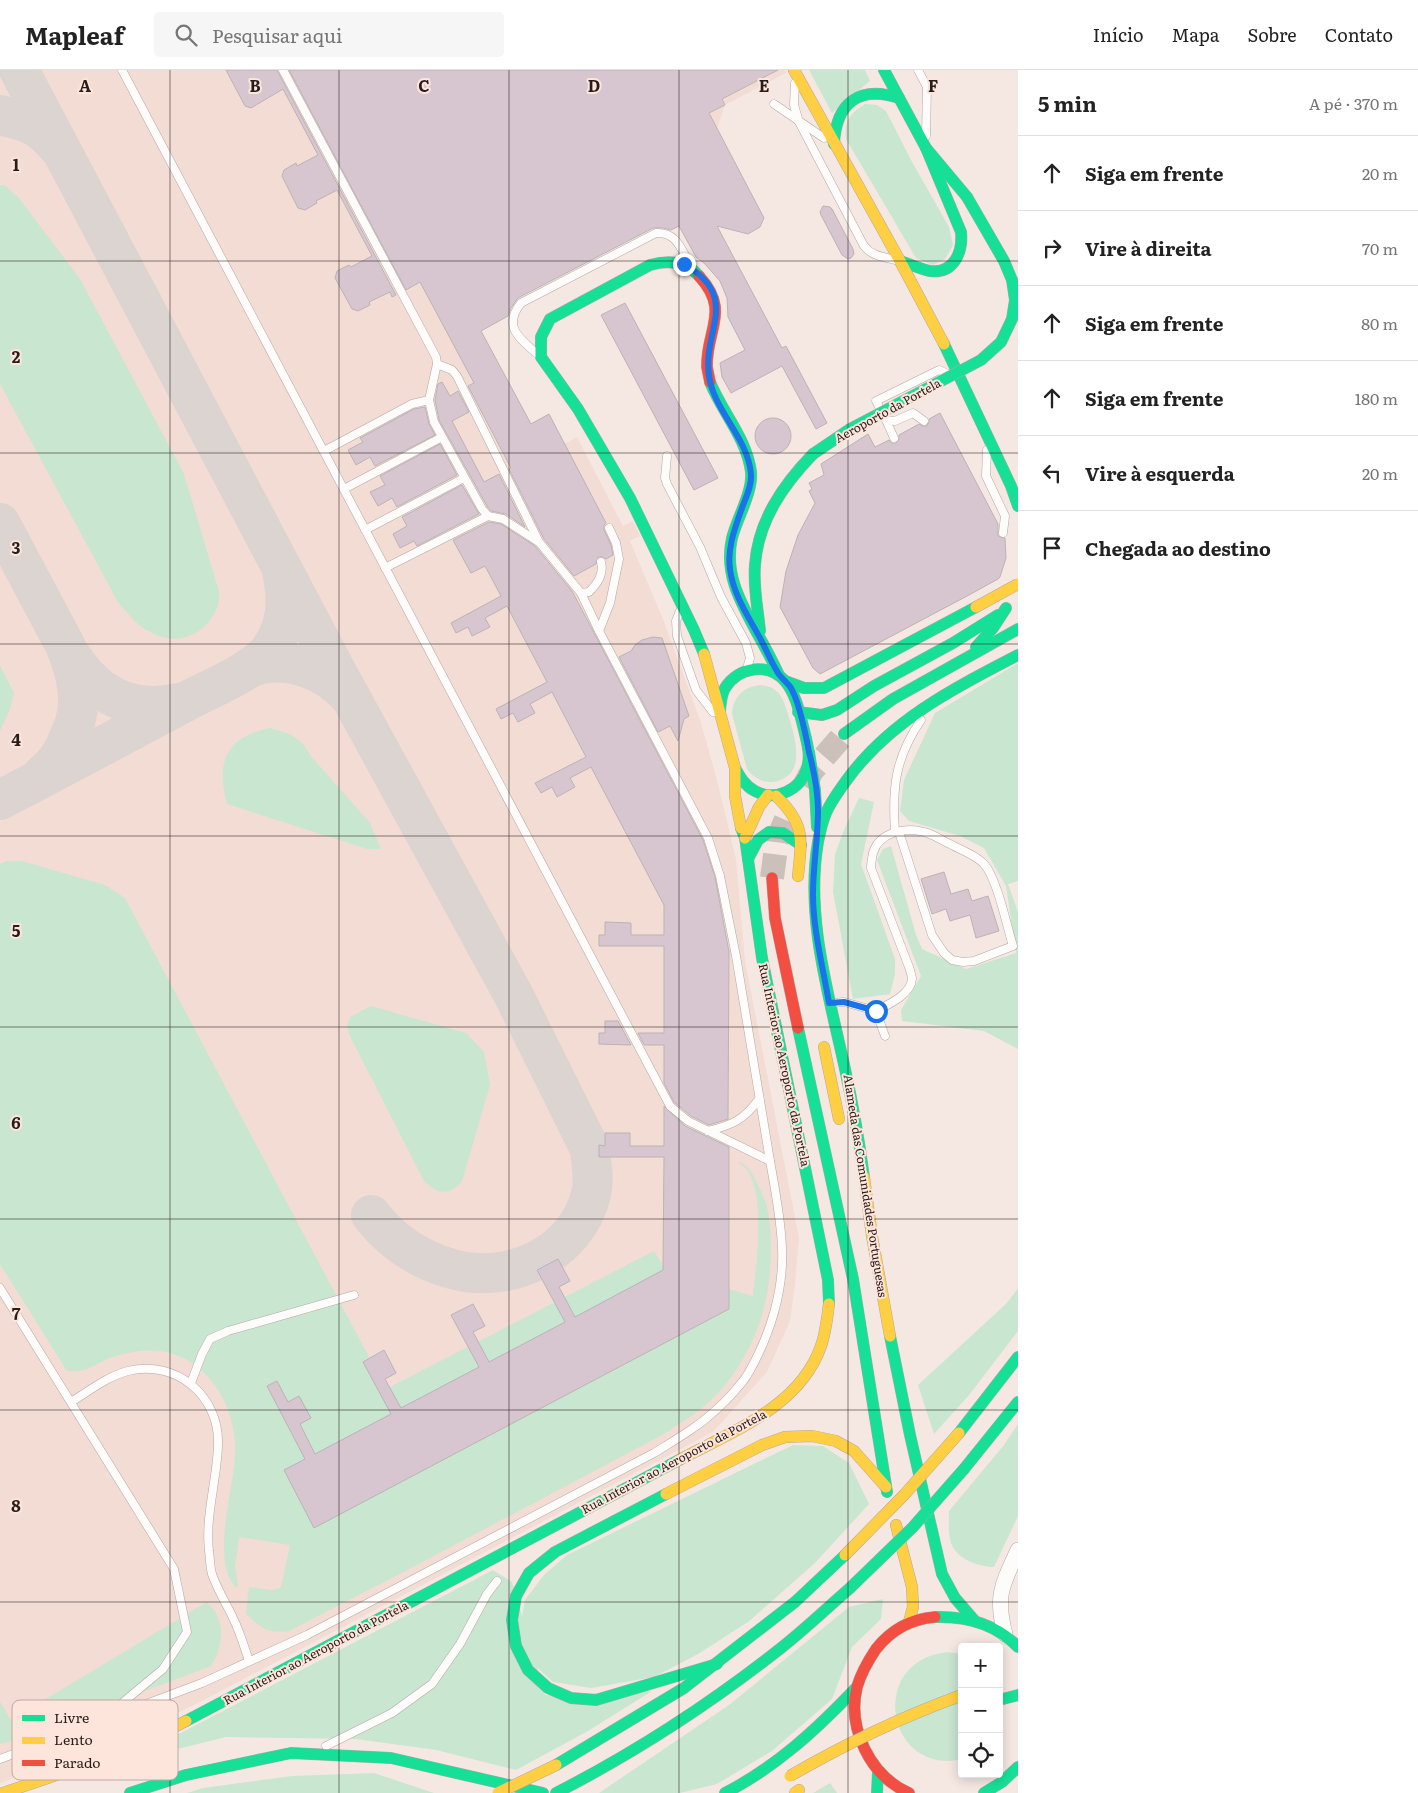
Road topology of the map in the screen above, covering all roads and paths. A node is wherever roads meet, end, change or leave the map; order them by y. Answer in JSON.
{"nodes":[{"id":1,"x":122,"y":70,"type":"edge"},
{"id":2,"x":283,"y":70,"type":"edge"},
{"id":3,"x":795,"y":70,"type":"edge"},
{"id":4,"x":884,"y":70,"type":"edge"},
{"id":5,"x":918,"y":70,"type":"edge"},
{"id":6,"x":899,"y":98,"type":"junction"},
{"id":7,"x":774,"y":104,"type":"dead end"},
{"id":8,"x":799,"y":122,"type":"junction"},
{"id":9,"x":834,"y":144,"type":"junction"},
{"id":10,"x":926,"y":148,"type":"junction"},
{"id":11,"x":900,"y":261,"type":"junction"},
{"id":12,"x":693,"y":269,"type":"junction"},
{"id":13,"x":541,"y":358,"type":"junction"},
{"id":14,"x":437,"y":364,"type":"junction"},
{"id":15,"x":962,"y":382,"type":"junction"},
{"id":16,"x":429,"y":400,"type":"junction"},
{"id":17,"x":886,"y":420,"type":"junction"},
{"id":18,"x":924,"y":422,"type":"dead end"},
{"id":19,"x":988,"y":436,"type":"junction"},
{"id":20,"x":442,"y":437,"type":"junction"},
{"id":21,"x":894,"y":438,"type":"dead end"},
{"id":22,"x":324,"y":451,"type":"junction"},
{"id":23,"x":667,"y":456,"type":"dead end"},
{"id":24,"x":464,"y":478,"type":"junction"},
{"id":25,"x":344,"y":489,"type":"junction"},
{"id":26,"x":1018,"y":506,"type":"edge"},
{"id":27,"x":488,"y":516,"type":"junction"},
{"id":28,"x":609,"y":528,"type":"dead end"},
{"id":29,"x":365,"y":530,"type":"junction"},
{"id":30,"x":1004,"y":533,"type":"dead end"},
{"id":31,"x":538,"y":542,"type":"junction"},
{"id":32,"x":601,"y":562,"type":"dead end"},
{"id":33,"x":385,"y":568,"type":"junction"},
{"id":34,"x":1018,"y":578,"type":"edge"},
{"id":35,"x":1018,"y":584,"type":"edge"},
{"id":36,"x":581,"y":594,"type":"junction"},
{"id":37,"x":961,"y":603,"type":"dead end"},
{"id":38,"x":682,"y":604,"type":"junction"},
{"id":39,"x":976,"y":607,"type":"junction"},
{"id":40,"x":1006,"y":608,"type":"junction"},
{"id":41,"x":1018,"y":629,"type":"edge"},
{"id":42,"x":599,"y":631,"type":"junction"},
{"id":43,"x":761,"y":639,"type":"junction"},
{"id":44,"x":875,"y":650,"type":"dead end"},
{"id":45,"x":968,"y":656,"type":"junction"},
{"id":46,"x":1018,"y":656,"type":"edge"},
{"id":47,"x":865,"y":667,"type":"junction"},
{"id":48,"x":746,"y":671,"type":"junction"},
{"id":49,"x":782,"y":678,"type":"junction"},
{"id":50,"x":945,"y":694,"type":"junction"},
{"id":51,"x":798,"y":712,"type":"junction"},
{"id":52,"x":722,"y":718,"type":"junction"},
{"id":53,"x":844,"y":734,"type":"tunnel mouth"},
{"id":54,"x":809,"y":752,"type":"junction"},
{"id":55,"x":735,"y":768,"type":"junction"},
{"id":56,"x":772,"y":796,"type":"junction"},
{"id":57,"x":897,"y":832,"type":"junction"},
{"id":58,"x":745,"y":838,"type":"junction"},
{"id":59,"x":801,"y":845,"type":"junction"},
{"id":60,"x":815,"y":856,"type":"junction"},
{"id":61,"x":748,"y":859,"type":"junction"},
{"id":62,"x":772,"y":878,"type":"tunnel mouth"},
{"id":63,"x":798,"y":888,"type":"dead end"},
{"id":64,"x":829,"y":1003,"type":"junction"},
{"id":65,"x":876,"y":1011,"type":"junction"},
{"id":66,"x":821,"y":1033,"type":"dead end"},
{"id":67,"x":886,"y":1036,"type":"dead end"},
{"id":68,"x":759,"y":1099,"type":"junction"},
{"id":69,"x":841,"y":1128,"type":"dead end"},
{"id":70,"x":708,"y":1131,"type":"junction"},
{"id":71,"x":770,"y":1161,"type":"junction"},
{"id":72,"x":856,"y":1236,"type":"dead end"},
{"id":73,"x":853,"y":1279,"type":"junction"},
{"id":74,"x":0,"y":1288,"type":"edge"},
{"id":75,"x":354,"y":1295,"type":"dead end"},
{"id":76,"x":1018,"y":1357,"type":"edge"},
{"id":77,"x":191,"y":1383,"type":"junction"},
{"id":78,"x":71,"y":1402,"type":"junction"},
{"id":79,"x":1018,"y":1402,"type":"edge"},
{"id":80,"x":886,"y":1487,"type":"junction"},
{"id":81,"x":1018,"y":1550,"type":"edge"},
{"id":82,"x":497,"y":1581,"type":"dead end"},
{"id":83,"x":974,"y":1620,"type":"junction"},
{"id":84,"x":909,"y":1622,"type":"junction"},
{"id":85,"x":1004,"y":1634,"type":"junction"},
{"id":86,"x":1018,"y":1647,"type":"edge"},
{"id":87,"x":249,"y":1661,"type":"junction"},
{"id":88,"x":717,"y":1664,"type":"junction"},
{"id":89,"x":856,"y":1688,"type":"junction"},
{"id":90,"x":1018,"y":1695,"type":"edge"},
{"id":91,"x":958,"y":1697,"type":"edge"},
{"id":92,"x":1003,"y":1699,"type":"edge"},
{"id":93,"x":127,"y":1700,"type":"edge"},
{"id":94,"x":157,"y":1700,"type":"edge"},
{"id":95,"x":178,"y":1726,"type":"edge"},
{"id":96,"x":878,"y":1746,"type":"dead end"},
{"id":97,"x":311,"y":1754,"type":"junction"},
{"id":98,"x":12,"y":1755,"type":"edge"},
{"id":99,"x":856,"y":1757,"type":"dead end"},
{"id":100,"x":0,"y":1759,"type":"edge"},
{"id":101,"x":878,"y":1771,"type":"junction"},
{"id":102,"x":1016,"y":1773,"type":"edge"},
{"id":103,"x":470,"y":1776,"type":"junction"},
{"id":104,"x":178,"y":1777,"type":"edge"},
{"id":105,"x":786,"y":1778,"type":"dead end"},
{"id":106,"x":42,"y":1780,"type":"edge"},
{"id":107,"x":168,"y":1780,"type":"edge"},
{"id":108,"x":996,"y":1790,"type":"edge"},
{"id":109,"x":3,"y":1793,"type":"edge"},
{"id":110,"x":130,"y":1793,"type":"edge"},
{"id":111,"x":498,"y":1793,"type":"edge"},
{"id":112,"x":514,"y":1793,"type":"edge"},
{"id":113,"x":543,"y":1793,"type":"edge"},
{"id":114,"x":556,"y":1793,"type":"edge"},
{"id":115,"x":725,"y":1793,"type":"edge"},
{"id":116,"x":877,"y":1793,"type":"edge"},
{"id":117,"x":909,"y":1793,"type":"edge"},
{"id":118,"x":984,"y":1793,"type":"edge"}],
"edges":[{"from":1,"to":22,"type":"lane"},
{"from":2,"to":14,"type":"lane"},
{"from":3,"to":8,"type":"lane"},
{"from":3,"to":9,"type":"main road"},
{"from":4,"to":6,"type":"main road","name":"Aeroporto da Portela"},
{"from":5,"to":10,"type":"lane"},
{"from":6,"to":9,"type":"main road"},
{"from":6,"to":10,"type":"main road","name":"Aeroporto da Portela"},
{"from":7,"to":8,"type":"lane"},
{"from":8,"to":9,"type":"lane"},
{"from":8,"to":11,"type":"lane"},
{"from":9,"to":11,"type":"main road"},
{"from":10,"to":11,"type":"main road"},
{"from":10,"to":43,"type":"main road","name":"Aeroporto da Portela","bridge":true},
{"from":11,"to":15,"type":"main road"},
{"from":12,"to":13,"type":"main road"},
{"from":12,"to":13,"type":"lane"},
{"from":12,"to":43,"type":"main road"},
{"from":13,"to":38,"type":"main road","name":"Rua Interior ao Aeroporto da Portela"},
{"from":14,"to":16,"type":"lane"},
{"from":14,"to":31,"type":"lane"},
{"from":15,"to":17,"type":"lane"},
{"from":15,"to":19,"type":"main road"},
{"from":16,"to":20,"type":"lane"},
{"from":16,"to":22,"type":"lane"},
{"from":17,"to":18,"type":"lane"},
{"from":17,"to":21,"type":"lane"},
{"from":19,"to":26,"type":"main road"},
{"from":19,"to":30,"type":"lane"},
{"from":20,"to":24,"type":"lane"},
{"from":20,"to":25,"type":"lane"},
{"from":22,"to":25,"type":"lane"},
{"from":23,"to":48,"type":"lane"},
{"from":24,"to":27,"type":"lane"},
{"from":24,"to":29,"type":"lane"},
{"from":25,"to":29,"type":"lane"},
{"from":27,"to":31,"type":"lane"},
{"from":27,"to":33,"type":"lane"},
{"from":28,"to":42,"type":"lane"},
{"from":29,"to":33,"type":"lane"},
{"from":31,"to":36,"type":"lane"},
{"from":32,"to":36,"type":"lane"},
{"from":33,"to":70,"type":"lane"},
{"from":34,"to":40,"type":"main road"},
{"from":35,"to":39,"type":"main road","bridge":true},
{"from":36,"to":42,"type":"lane"},
{"from":37,"to":39,"type":"lane"},
{"from":38,"to":52,"type":"main road","name":"Rua Interior ao Aeroporto da Portela"},
{"from":38,"to":52,"type":"lane"},
{"from":39,"to":47,"type":"main road"},
{"from":40,"to":45,"type":"main road"},
{"from":40,"to":51,"type":"main road"},
{"from":41,"to":45,"type":"main road"},
{"from":42,"to":68,"type":"lane"},
{"from":43,"to":49,"type":"main road"},
{"from":44,"to":47,"type":"lane"},
{"from":45,"to":53,"type":"main road"},
{"from":46,"to":50,"type":"main road","name":"Alameda das Comunidades Portuguesas"},
{"from":47,"to":49,"type":"main road"},
{"from":48,"to":49,"type":"main road"},
{"from":48,"to":52,"type":"main road","name":"Rua Interior ao Aeroporto da Portela"},
{"from":49,"to":51,"type":"main road"},
{"from":50,"to":57,"type":"lane"},
{"from":50,"to":60,"type":"main road","name":"Alameda das Comunidades Portuguesas"},
{"from":51,"to":54,"type":"main road"},
{"from":52,"to":55,"type":"main road","name":"Rua Interior ao Aeroporto da Portela"},
{"from":54,"to":56,"type":"main road"},
{"from":54,"to":60,"type":"main road"},
{"from":55,"to":56,"type":"main road"},
{"from":55,"to":58,"type":"main road","name":"Rua Interior ao Aeroporto da Portela"},
{"from":56,"to":58,"type":"main road"},
{"from":56,"to":59,"type":"main road"},
{"from":57,"to":57,"type":"lane"},
{"from":57,"to":65,"type":"lane"},
{"from":58,"to":61,"type":"main road","name":"Rua Interior ao Aeroporto da Portela"},
{"from":59,"to":61,"type":"main road"},
{"from":59,"to":63,"type":"main road"},
{"from":60,"to":64,"type":"main road","name":"Alameda das Comunidades Portuguesas"},
{"from":61,"to":95,"type":"main road","name":"Rua Interior ao Aeroporto da Portela"},
{"from":62,"to":73,"type":"main road"},
{"from":64,"to":65,"type":"lane"},
{"from":64,"to":83,"type":"main road","name":"Alameda das Comunidades Portuguesas"},
{"from":65,"to":67,"type":"lane"},
{"from":66,"to":69,"type":"main road"},
{"from":68,"to":70,"type":"lane"},
{"from":68,"to":71,"type":"lane"},
{"from":70,"to":71,"type":"lane"},
{"from":71,"to":87,"type":"lane"},
{"from":72,"to":73,"type":"main road"},
{"from":73,"to":80,"type":"main road"},
{"from":74,"to":78,"type":"lane"},
{"from":75,"to":77,"type":"lane"},
{"from":76,"to":88,"type":"main road","bridge":true},
{"from":77,"to":78,"type":"lane"},
{"from":77,"to":87,"type":"lane"},
{"from":78,"to":93,"type":"lane"},
{"from":79,"to":114,"type":"main road","bridge":true},
{"from":80,"to":84,"type":"main road"},
{"from":80,"to":88,"type":"main road"},
{"from":81,"to":85,"type":"street"},
{"from":82,"to":97,"type":"lane"},
{"from":83,"to":84,"type":"main road"},
{"from":83,"to":85,"type":"main road"},
{"from":84,"to":89,"type":"main road"},
{"from":85,"to":86,"type":"main road"},
{"from":87,"to":94,"type":"lane"},
{"from":88,"to":111,"type":"main road","bridge":true},
{"from":89,"to":101,"type":"main road"},
{"from":89,"to":115,"type":"main road"},
{"from":90,"to":92,"type":"main road"},
{"from":91,"to":105,"type":"main road","bridge":true},
{"from":96,"to":99,"type":"main road"},
{"from":97,"to":103,"type":"main road"},
{"from":97,"to":104,"type":"main road"},
{"from":98,"to":100,"type":"lane"},
{"from":101,"to":116,"type":"main road"},
{"from":101,"to":117,"type":"main road"},
{"from":102,"to":108,"type":"main road"},
{"from":103,"to":112,"type":"main road"},
{"from":103,"to":113,"type":"main road"},
{"from":106,"to":109,"type":"main road","name":"Rua Interior ao Aeroporto da Portela"},
{"from":107,"to":110,"type":"main road"},
{"from":108,"to":118,"type":"main road"}]}
